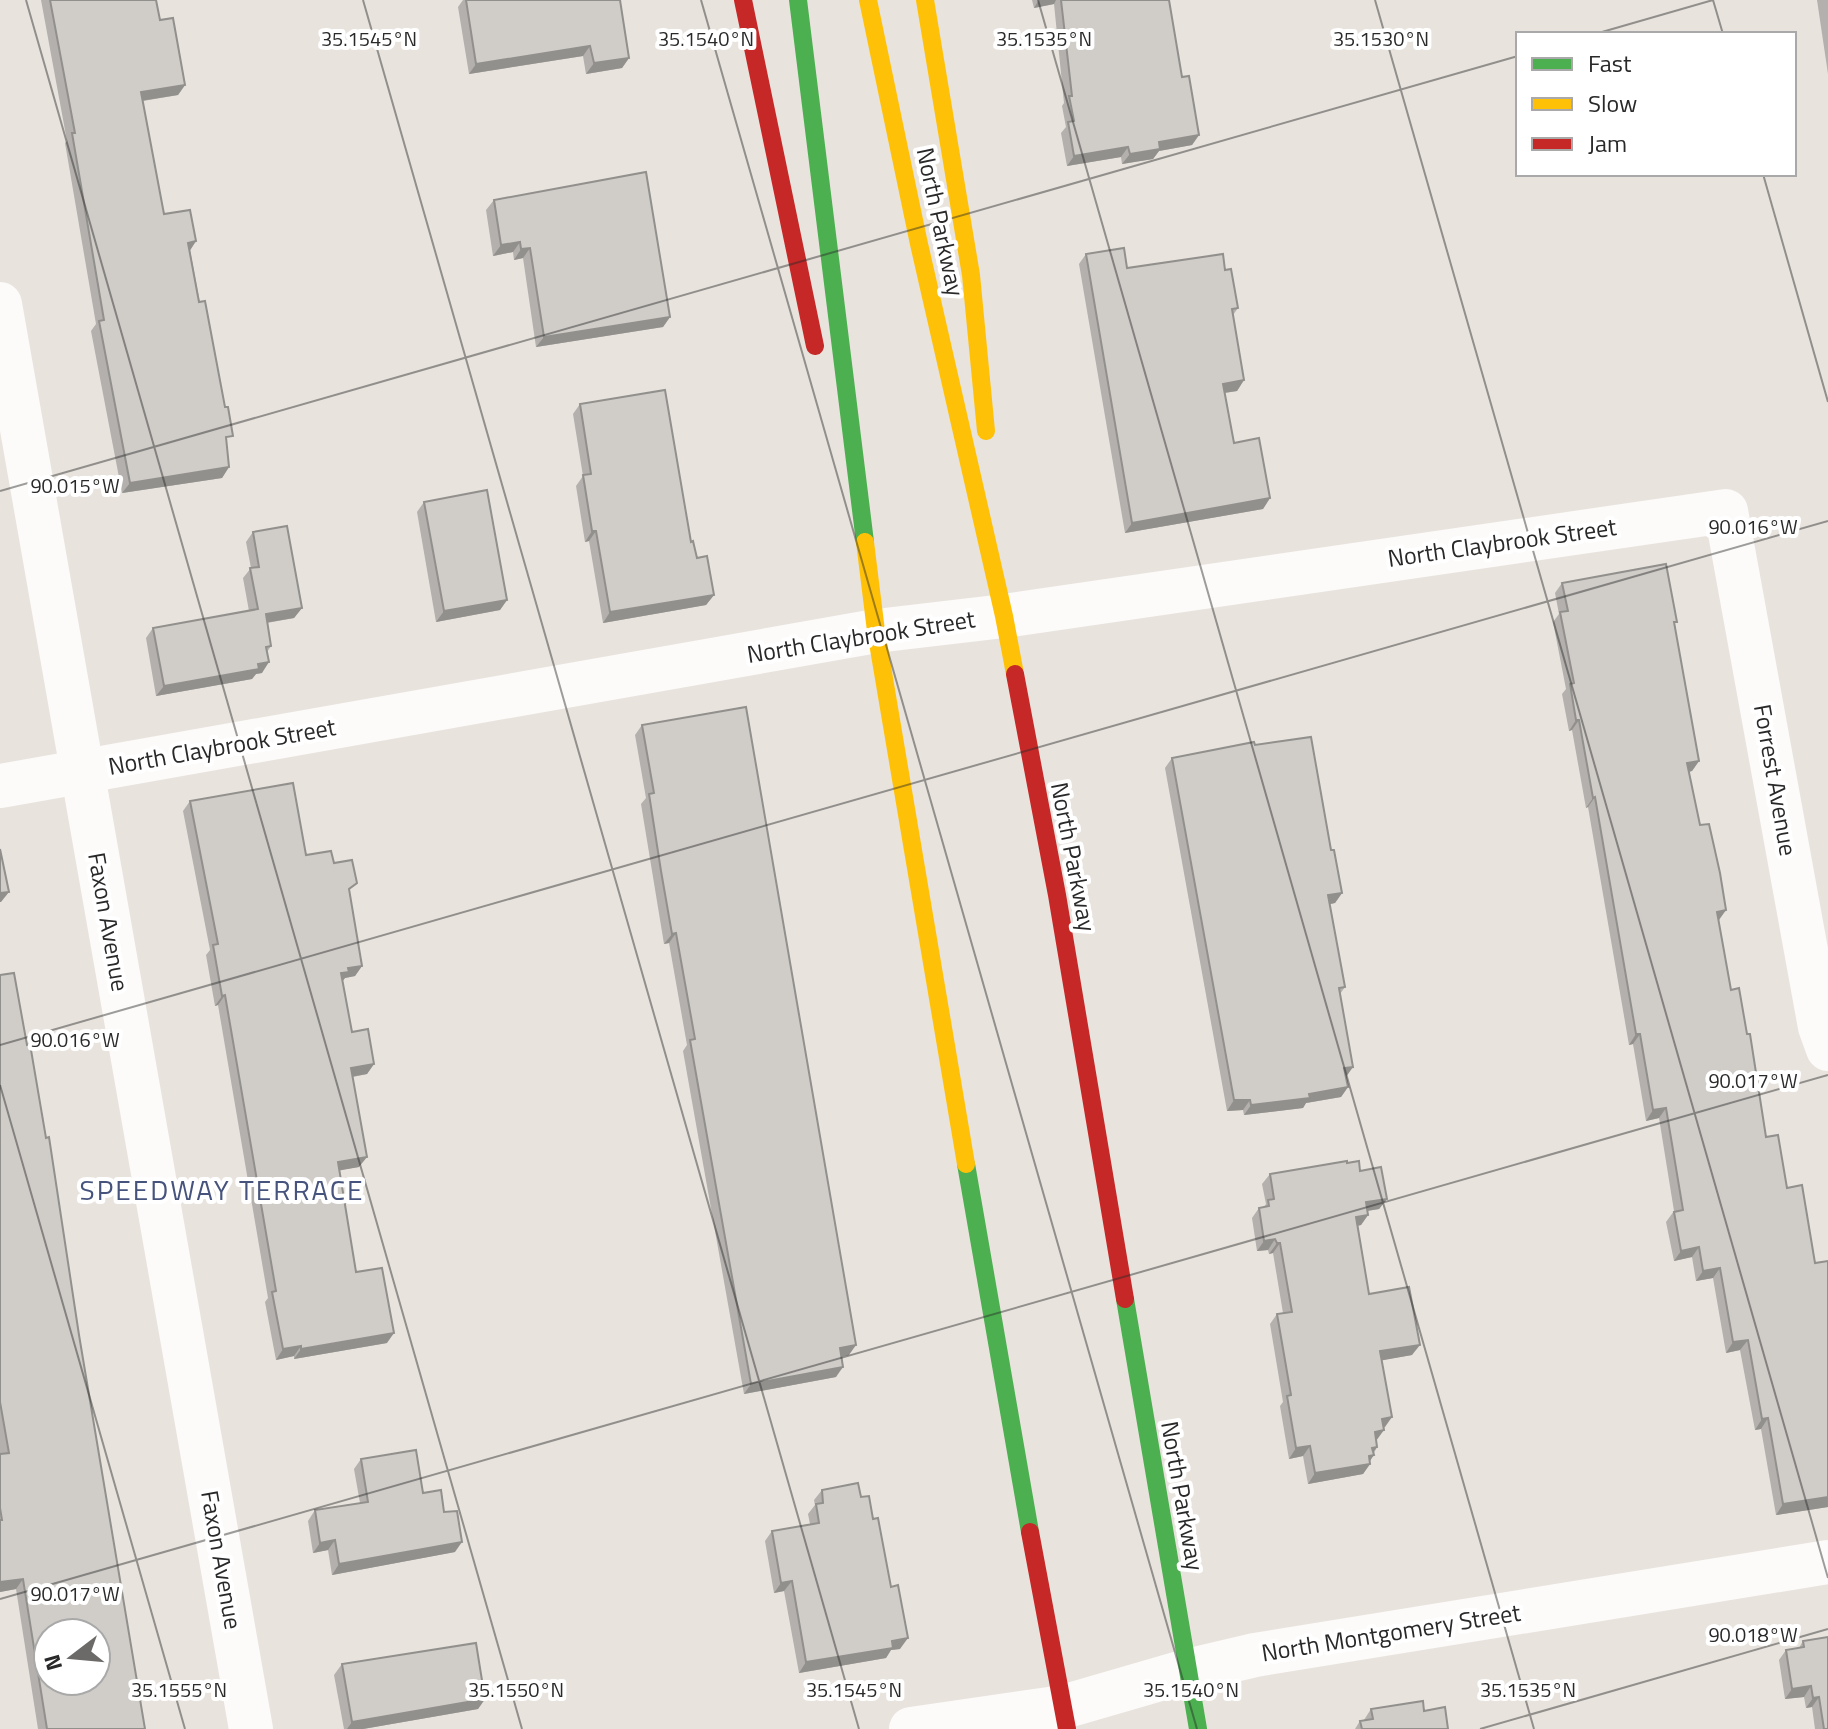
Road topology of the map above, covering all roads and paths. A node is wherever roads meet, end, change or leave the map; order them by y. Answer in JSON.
{"nodes":[{"id":1,"x":743,"y":0,"type":"edge"},
{"id":2,"x":798,"y":0,"type":"edge"},
{"id":3,"x":868,"y":0,"type":"edge"},
{"id":4,"x":925,"y":0,"type":"edge"},
{"id":5,"x":0,"y":304,"type":"edge"},
{"id":6,"x":820,"y":370,"type":"dead end"},
{"id":7,"x":830,"y":416,"type":"dead end"},
{"id":8,"x":987,"y":446,"type":"dead end"},
{"id":9,"x":990,"y":477,"type":"dead end"},
{"id":10,"x":1726,"y":511,"type":"joint"},
{"id":11,"x":1004,"y":616,"type":"junction"},
{"id":12,"x":876,"y":631,"type":"junction"},
{"id":13,"x":82,"y":772,"type":"junction"},
{"id":14,"x":0,"y":786,"type":"edge"},
{"id":15,"x":1828,"y":1049,"type":"edge"},
{"id":16,"x":1828,"y":1562,"type":"edge"},
{"id":17,"x":1187,"y":1671,"type":"junction"},
{"id":18,"x":1065,"y":1718,"type":"edge"},
{"id":19,"x":251,"y":1729,"type":"edge"},
{"id":20,"x":911,"y":1729,"type":"edge"},
{"id":21,"x":1198,"y":1729,"type":"edge"}],
"edges":[{"from":1,"to":6,"type":"main road"},
{"from":2,"to":12,"type":"main road"},
{"from":3,"to":11,"type":"main road","name":"North Parkway"},
{"from":4,"to":8,"type":"main road"},
{"from":5,"to":13,"type":"street","name":"Faxon Avenue"},
{"from":7,"to":12,"type":"main road"},
{"from":9,"to":11,"type":"main road"},
{"from":10,"to":11,"type":"street","name":"North Claybrook Street"},
{"from":10,"to":15,"type":"street","name":"Forrest Avenue"},
{"from":11,"to":12,"type":"street","name":"North Claybrook Street"},
{"from":11,"to":17,"type":"main road","name":"North Parkway"},
{"from":12,"to":13,"type":"street","name":"North Claybrook Street"},
{"from":12,"to":18,"type":"main road"},
{"from":13,"to":14,"type":"street","name":"North Claybrook Street"},
{"from":13,"to":19,"type":"street","name":"Faxon Avenue"},
{"from":16,"to":17,"type":"street","name":"North Montgomery Street"},
{"from":17,"to":18,"type":"street","name":"North Montgomery Street"},
{"from":17,"to":21,"type":"main road","name":"North Parkway"},
{"from":18,"to":20,"type":"street","name":"North Montgomery Street"}]}
